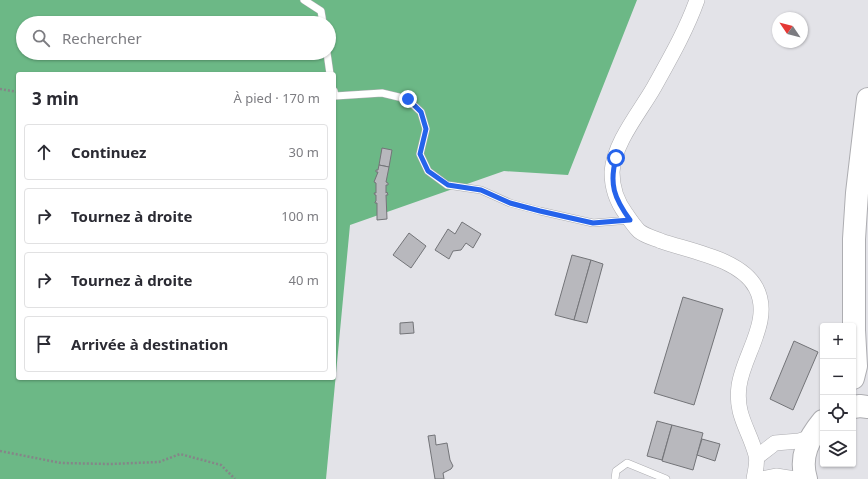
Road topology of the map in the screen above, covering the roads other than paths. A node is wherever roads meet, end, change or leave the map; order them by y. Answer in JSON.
{"nodes":[{"id":1,"x":304,"y":0,"type":"edge"},
{"id":2,"x":697,"y":0,"type":"edge"},
{"id":3,"x":322,"y":16,"type":"edge"},
{"id":4,"x":328,"y":60,"type":"edge"},
{"id":5,"x":330,"y":72,"type":"edge"},
{"id":6,"x":336,"y":96,"type":"edge"},
{"id":7,"x":868,"y":99,"type":"edge"},
{"id":8,"x":630,"y":220,"type":"junction"},
{"id":9,"x":856,"y":359,"type":"edge"},
{"id":10,"x":856,"y":407,"type":"edge"},
{"id":11,"x":868,"y":407,"type":"edge"},
{"id":12,"x":820,"y":424,"type":"edge"},
{"id":13,"x":757,"y":457,"type":"junction"},
{"id":14,"x":615,"y":479,"type":"edge"},
{"id":15,"x":666,"y":479,"type":"edge"},
{"id":16,"x":754,"y":479,"type":"edge"},
{"id":17,"x":761,"y":479,"type":"edge"},
{"id":18,"x":795,"y":479,"type":"edge"},
{"id":19,"x":806,"y":479,"type":"edge"}],
"edges":[{"from":1,"to":3,"type":"lane"},
{"from":2,"to":8,"type":"street"},
{"from":4,"to":5,"type":"lane"},
{"from":6,"to":8,"type":"lane"},
{"from":7,"to":9,"type":"main road"},
{"from":8,"to":13,"type":"street"},
{"from":10,"to":11,"type":"main road"},
{"from":12,"to":13,"type":"street"},
{"from":12,"to":19,"type":"main road"},
{"from":13,"to":16,"type":"street"},
{"from":14,"to":15,"type":"lane"},
{"from":17,"to":18,"type":"street"}]}
